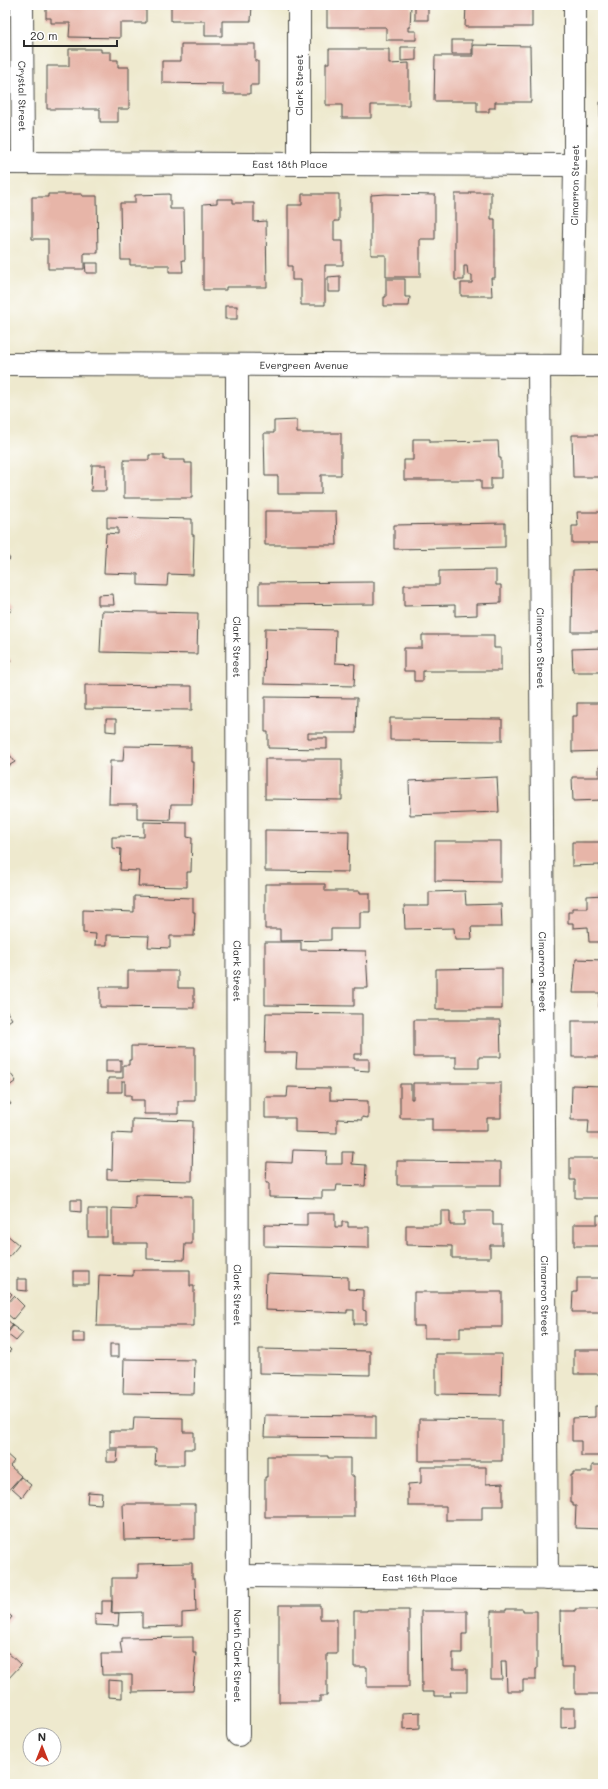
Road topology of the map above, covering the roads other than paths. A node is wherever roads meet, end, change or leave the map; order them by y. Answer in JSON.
{"nodes":[{"id":1,"x":22,"y":5,"type":"edge"},
{"id":2,"x":299,"y":5,"type":"edge"},
{"id":3,"x":575,"y":5,"type":"edge"},
{"id":4,"x":14,"y":163,"type":"edge"},
{"id":5,"x":299,"y":164,"type":"junction"},
{"id":6,"x":576,"y":165,"type":"junction"},
{"id":7,"x":5,"y":364,"type":"edge"},
{"id":8,"x":237,"y":366,"type":"junction"},
{"id":9,"x":539,"y":366,"type":"junction"},
{"id":10,"x":572,"y":366,"type":"junction"},
{"id":11,"x":603,"y":366,"type":"edge"},
{"id":12,"x":237,"y":1576,"type":"junction"},
{"id":13,"x":547,"y":1579,"type":"junction"},
{"id":14,"x":603,"y":1579,"type":"edge"},
{"id":15,"x":238,"y":1735,"type":"dead end"}],
"edges":[{"from":1,"to":4,"type":"street","name":"Crystal Street"},
{"from":2,"to":5,"type":"street","name":"Clark Street"},
{"from":3,"to":6,"type":"street","name":"Cimarron Street"},
{"from":4,"to":5,"type":"street","name":"East 18th Place"},
{"from":5,"to":6,"type":"street","name":"East 18th Place"},
{"from":6,"to":10,"type":"street","name":"Cimarron Street"},
{"from":7,"to":8,"type":"street","name":"Evergreen Avenue"},
{"from":8,"to":9,"type":"street","name":"Evergreen Avenue"},
{"from":8,"to":12,"type":"street","name":"Clark Street"},
{"from":9,"to":10,"type":"street","name":"Evergreen Avenue"},
{"from":9,"to":13,"type":"street","name":"Cimarron Street"},
{"from":10,"to":11,"type":"street","name":"Evergreen Avenue"},
{"from":12,"to":13,"type":"street","name":"East 16th Place"},
{"from":12,"to":15,"type":"street","name":"North Clark Street"},
{"from":13,"to":14,"type":"street","name":"East 16th Place"}]}
